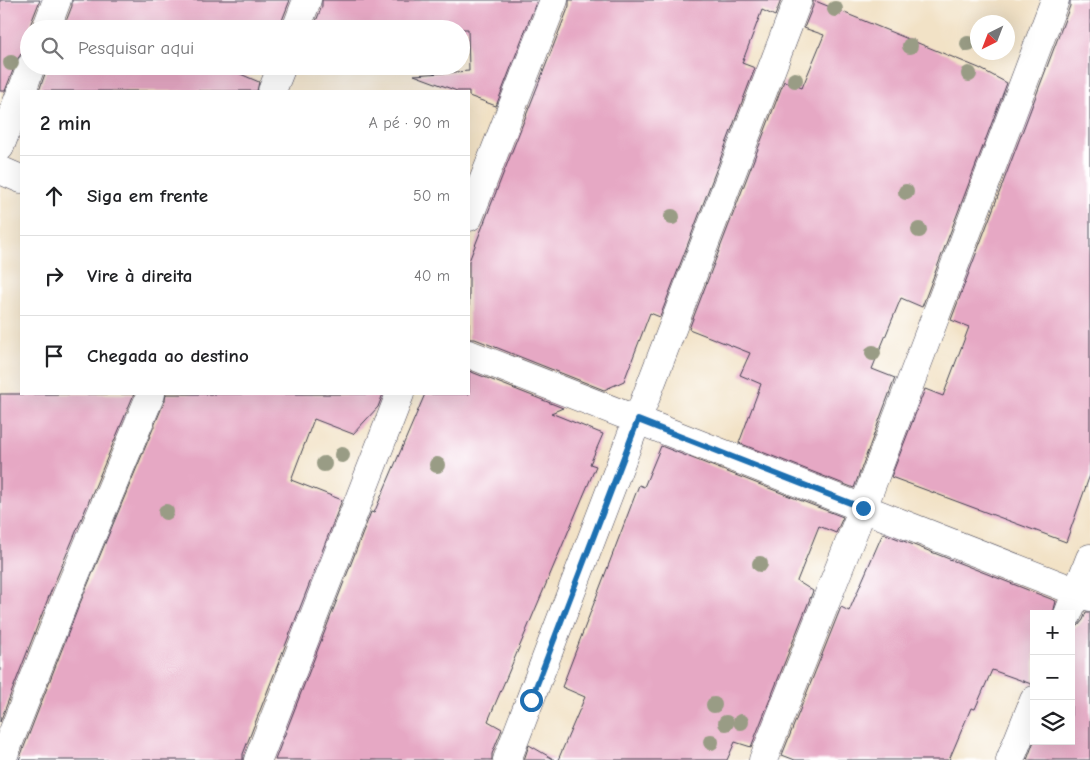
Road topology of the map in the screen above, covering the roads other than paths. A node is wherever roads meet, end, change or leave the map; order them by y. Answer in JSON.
{"nodes":[{"id":1,"x":57,"y":0,"type":"edge"},
{"id":2,"x":307,"y":0,"type":"edge"},
{"id":3,"x":554,"y":0,"type":"edge"},
{"id":4,"x":798,"y":0,"type":"edge"},
{"id":5,"x":1055,"y":0,"type":"edge"},
{"id":6,"x":49,"y":20,"type":"edge"},
{"id":7,"x":299,"y":20,"type":"edge"},
{"id":8,"x":29,"y":75,"type":"edge"},
{"id":9,"x":278,"y":75,"type":"edge"},
{"id":10,"x":23,"y":90,"type":"edge"},
{"id":11,"x":272,"y":90,"type":"edge"},
{"id":12,"x":20,"y":97,"type":"edge"},
{"id":13,"x":0,"y":147,"type":"edge"},
{"id":14,"x":0,"y":170,"type":"edge"},
{"id":15,"x":20,"y":178,"type":"edge"},
{"id":16,"x":470,"y":214,"type":"edge"},
{"id":17,"x":470,"y":354,"type":"edge"},
{"id":18,"x":151,"y":395,"type":"edge"},
{"id":19,"x":400,"y":395,"type":"edge"},
{"id":20,"x":638,"y":420,"type":"junction"},
{"id":21,"x":863,"y":508,"type":"junction"},
{"id":22,"x":1090,"y":558,"type":"edge"},
{"id":23,"x":1078,"y":601,"type":"edge"},
{"id":24,"x":1030,"y":710,"type":"edge"},
{"id":25,"x":2,"y":760,"type":"edge"},
{"id":26,"x":258,"y":760,"type":"edge"},
{"id":27,"x":507,"y":760,"type":"edge"},
{"id":28,"x":764,"y":760,"type":"edge"},
{"id":29,"x":1010,"y":760,"type":"edge"}],
"edges":[{"from":1,"to":6,"type":"street"},
{"from":2,"to":7,"type":"street"},
{"from":3,"to":16,"type":"street"},
{"from":4,"to":20,"type":"street"},
{"from":5,"to":21,"type":"street"},
{"from":8,"to":10,"type":"street"},
{"from":9,"to":11,"type":"street"},
{"from":12,"to":13,"type":"street"},
{"from":14,"to":15,"type":"street"},
{"from":17,"to":20,"type":"street"},
{"from":18,"to":25,"type":"street"},
{"from":19,"to":26,"type":"street"},
{"from":20,"to":21,"type":"street"},
{"from":20,"to":27,"type":"street"},
{"from":21,"to":23,"type":"street"},
{"from":21,"to":28,"type":"street"},
{"from":22,"to":23,"type":"street"},
{"from":24,"to":29,"type":"street"}]}
